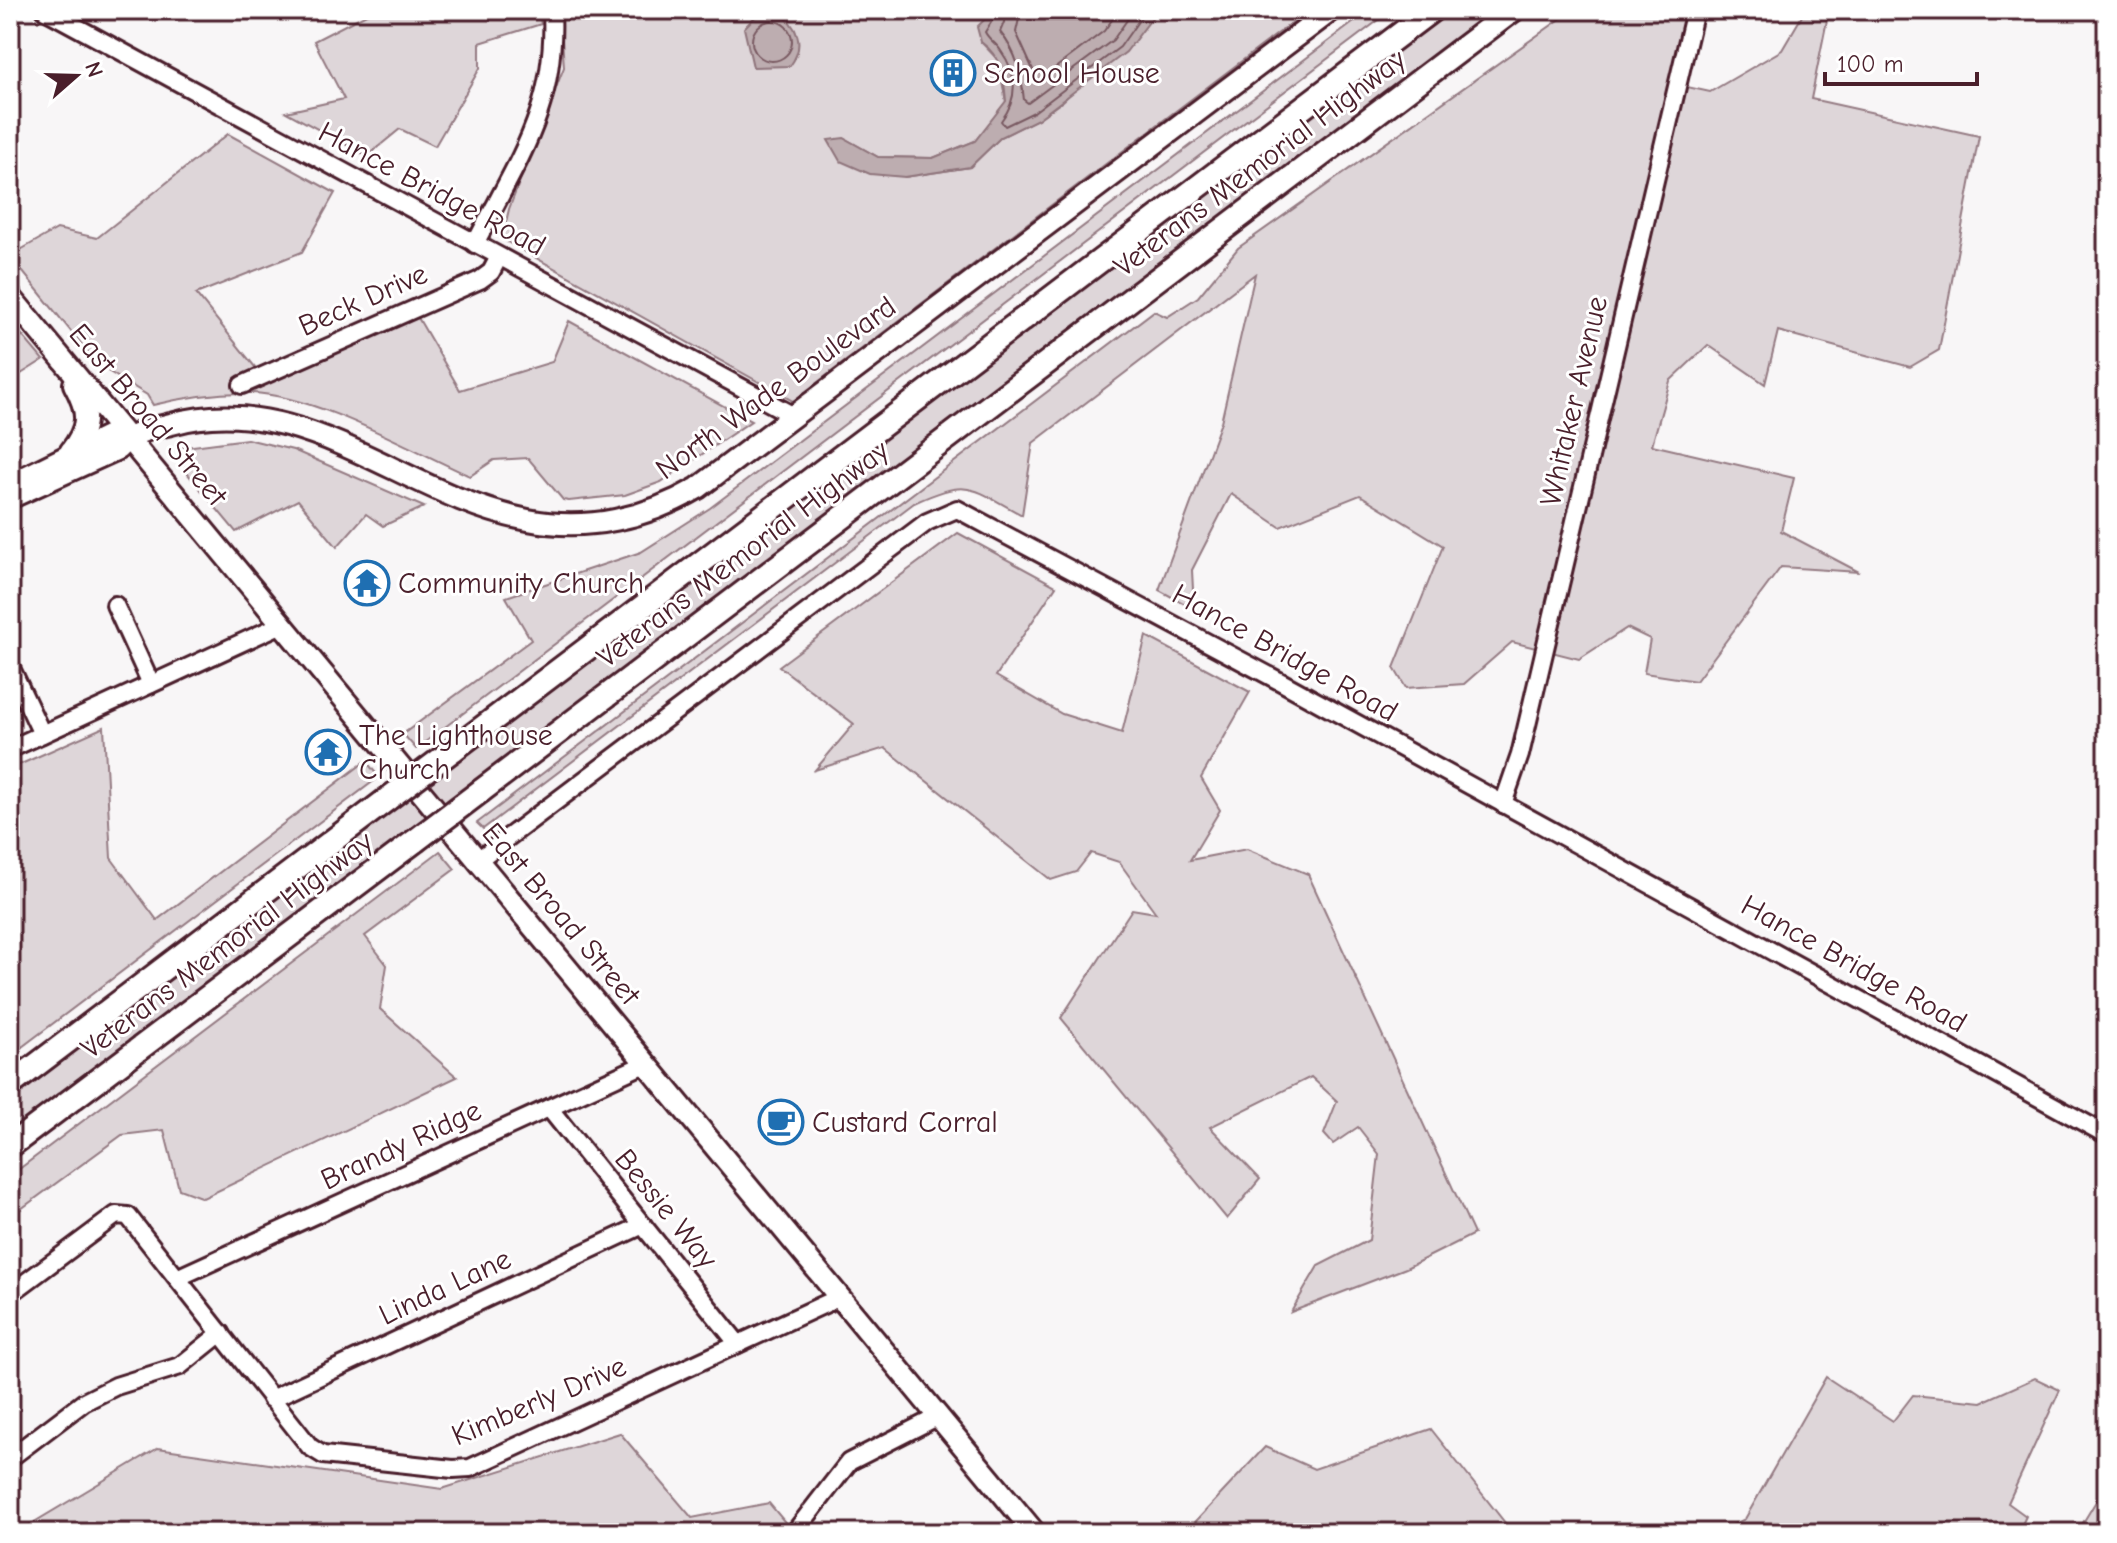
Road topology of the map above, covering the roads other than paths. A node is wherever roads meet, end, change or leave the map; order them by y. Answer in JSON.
{"nodes":[{"id":1,"x":45,"y":10,"type":"edge"},
{"id":2,"x":552,"y":10,"type":"edge"},
{"id":3,"x":1332,"y":10,"type":"edge"},
{"id":4,"x":1432,"y":10,"type":"edge"},
{"id":5,"x":1513,"y":10,"type":"edge"},
{"id":6,"x":1695,"y":10,"type":"edge"},
{"id":7,"x":475,"y":244,"type":"junction"},
{"id":8,"x":499,"y":257,"type":"junction"},
{"id":9,"x":10,"y":296,"type":"edge"},
{"id":10,"x":63,"y":359,"type":"junction"},
{"id":11,"x":242,"y":385,"type":"dead end"},
{"id":12,"x":794,"y":416,"type":"junction"},
{"id":13,"x":128,"y":437,"type":"junction"},
{"id":14,"x":68,"y":454,"type":"junction"},
{"id":15,"x":10,"y":484,"type":"edge"},
{"id":16,"x":10,"y":498,"type":"edge"},
{"id":17,"x":115,"y":605,"type":"dead end"},
{"id":18,"x":282,"y":624,"type":"junction"},
{"id":19,"x":10,"y":666,"type":"edge"},
{"id":20,"x":151,"y":684,"type":"junction"},
{"id":21,"x":42,"y":734,"type":"junction"},
{"id":22,"x":10,"y":749,"type":"edge"},
{"id":23,"x":1503,"y":804,"type":"junction"},
{"id":24,"x":478,"y":860,"type":"junction"},
{"id":25,"x":647,"y":1063,"type":"junction"},
{"id":26,"x":10,"y":1085,"type":"edge"},
{"id":27,"x":549,"y":1108,"type":"junction"},
{"id":28,"x":2107,"y":1135,"type":"edge"},
{"id":29,"x":10,"y":1146,"type":"edge"},
{"id":30,"x":643,"y":1225,"type":"junction"},
{"id":31,"x":179,"y":1277,"type":"junction"},
{"id":32,"x":10,"y":1294,"type":"edge"},
{"id":33,"x":840,"y":1297,"type":"junction"},
{"id":34,"x":221,"y":1333,"type":"junction"},
{"id":35,"x":738,"y":1344,"type":"junction"},
{"id":36,"x":271,"y":1399,"type":"junction"},
{"id":37,"x":939,"y":1416,"type":"junction"},
{"id":38,"x":10,"y":1458,"type":"edge"},
{"id":39,"x":794,"y":1533,"type":"edge"},
{"id":40,"x":1035,"y":1533,"type":"edge"}],
"edges":[{"from":1,"to":7,"type":"street","name":"Hance Bridge Road"},
{"from":2,"to":7,"type":"street"},
{"from":3,"to":12,"type":"main road","name":"North Wade Boulevard"},
{"from":4,"to":26,"type":"highway","name":"Veterans Memorial Highway","bridge":true},
{"from":5,"to":29,"type":"highway","name":"Veterans Memorial Highway","bridge":true},
{"from":6,"to":23,"type":"street","name":"Whitaker Avenue"},
{"from":7,"to":8,"type":"street","name":"Hance Bridge Road"},
{"from":8,"to":11,"type":"street","name":"Beck Drive"},
{"from":8,"to":12,"type":"street","name":"Hance Bridge Road"},
{"from":9,"to":10,"type":"main road","name":"East Broad Street"},
{"from":10,"to":13,"type":"main road","name":"East Broad Street"},
{"from":10,"to":14,"type":"main road"},
{"from":12,"to":13,"type":"main road","name":"North Wade Boulevard"},
{"from":13,"to":14,"type":"main road","name":"North Wade Boulevard"},
{"from":13,"to":16,"type":"main road","name":"North Wade Boulevard"},
{"from":13,"to":18,"type":"main road","name":"East Broad Street"},
{"from":14,"to":15,"type":"main road","name":"North Wade Boulevard"},
{"from":17,"to":20,"type":"street"},
{"from":18,"to":20,"type":"street"},
{"from":18,"to":24,"type":"main road","name":"East Broad Street"},
{"from":19,"to":21,"type":"street"},
{"from":20,"to":21,"type":"street"},
{"from":21,"to":22,"type":"street"},
{"from":23,"to":24,"type":"street","name":"Hance Bridge Road"},
{"from":23,"to":28,"type":"street","name":"Hance Bridge Road"},
{"from":24,"to":25,"type":"main road","name":"East Broad Street"},
{"from":25,"to":27,"type":"street","name":"Brandy Ridge"},
{"from":25,"to":33,"type":"main road","name":"East Broad Street"},
{"from":27,"to":30,"type":"street","name":"Bessie Way"},
{"from":27,"to":31,"type":"street","name":"Brandy Ridge"},
{"from":30,"to":35,"type":"street","name":"Bessie Way"},
{"from":30,"to":36,"type":"street","name":"Linda Lane"},
{"from":31,"to":32,"type":"street","name":"Kimberly Drive"},
{"from":31,"to":34,"type":"street","name":"Kimberly Drive"},
{"from":33,"to":35,"type":"street","name":"Kimberly Drive"},
{"from":33,"to":37,"type":"main road","name":"East Broad Street"},
{"from":34,"to":36,"type":"street","name":"Kimberly Drive"},
{"from":34,"to":38,"type":"street"},
{"from":35,"to":36,"type":"street","name":"Kimberly Drive"},
{"from":37,"to":39,"type":"street"},
{"from":37,"to":40,"type":"main road","name":"East Broad Street"}]}
